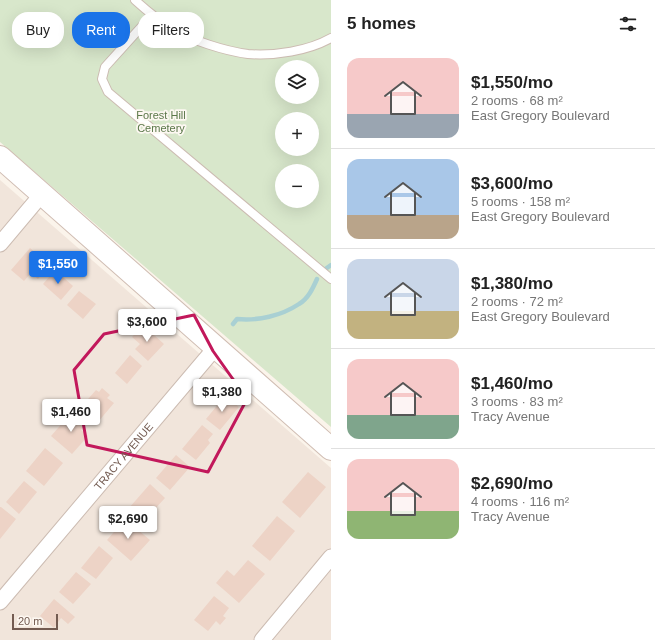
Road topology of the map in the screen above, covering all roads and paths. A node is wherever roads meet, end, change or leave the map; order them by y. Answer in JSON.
{"nodes":[{"id":1,"x":135,"y":0,"type":"edge"},
{"id":2,"x":149,"y":12,"type":"edge"},
{"id":3,"x":138,"y":30,"type":"edge"},
{"id":4,"x":331,"y":38,"type":"edge"},
{"id":5,"x":204,"y":42,"type":"edge"},
{"id":6,"x":0,"y":157,"type":"edge"},
{"id":7,"x":42,"y":194,"type":"junction"},
{"id":8,"x":0,"y":244,"type":"edge"},
{"id":9,"x":331,"y":280,"type":"edge"},
{"id":10,"x":216,"y":348,"type":"junction"},
{"id":11,"x":331,"y":448,"type":"edge"},
{"id":12,"x":331,"y":557,"type":"edge"},
{"id":13,"x":0,"y":602,"type":"edge"},
{"id":14,"x":262,"y":640,"type":"edge"}],
"edges":[{"from":1,"to":2,"type":"lane"},
{"from":3,"to":9,"type":"lane"},
{"from":4,"to":5,"type":"lane"},
{"from":6,"to":7,"type":"main road"},
{"from":7,"to":8,"type":"street"},
{"from":7,"to":10,"type":"main road"},
{"from":10,"to":11,"type":"main road"},
{"from":10,"to":13,"type":"street","name":"TRACY AVENUE"},
{"from":12,"to":14,"type":"street"}]}
